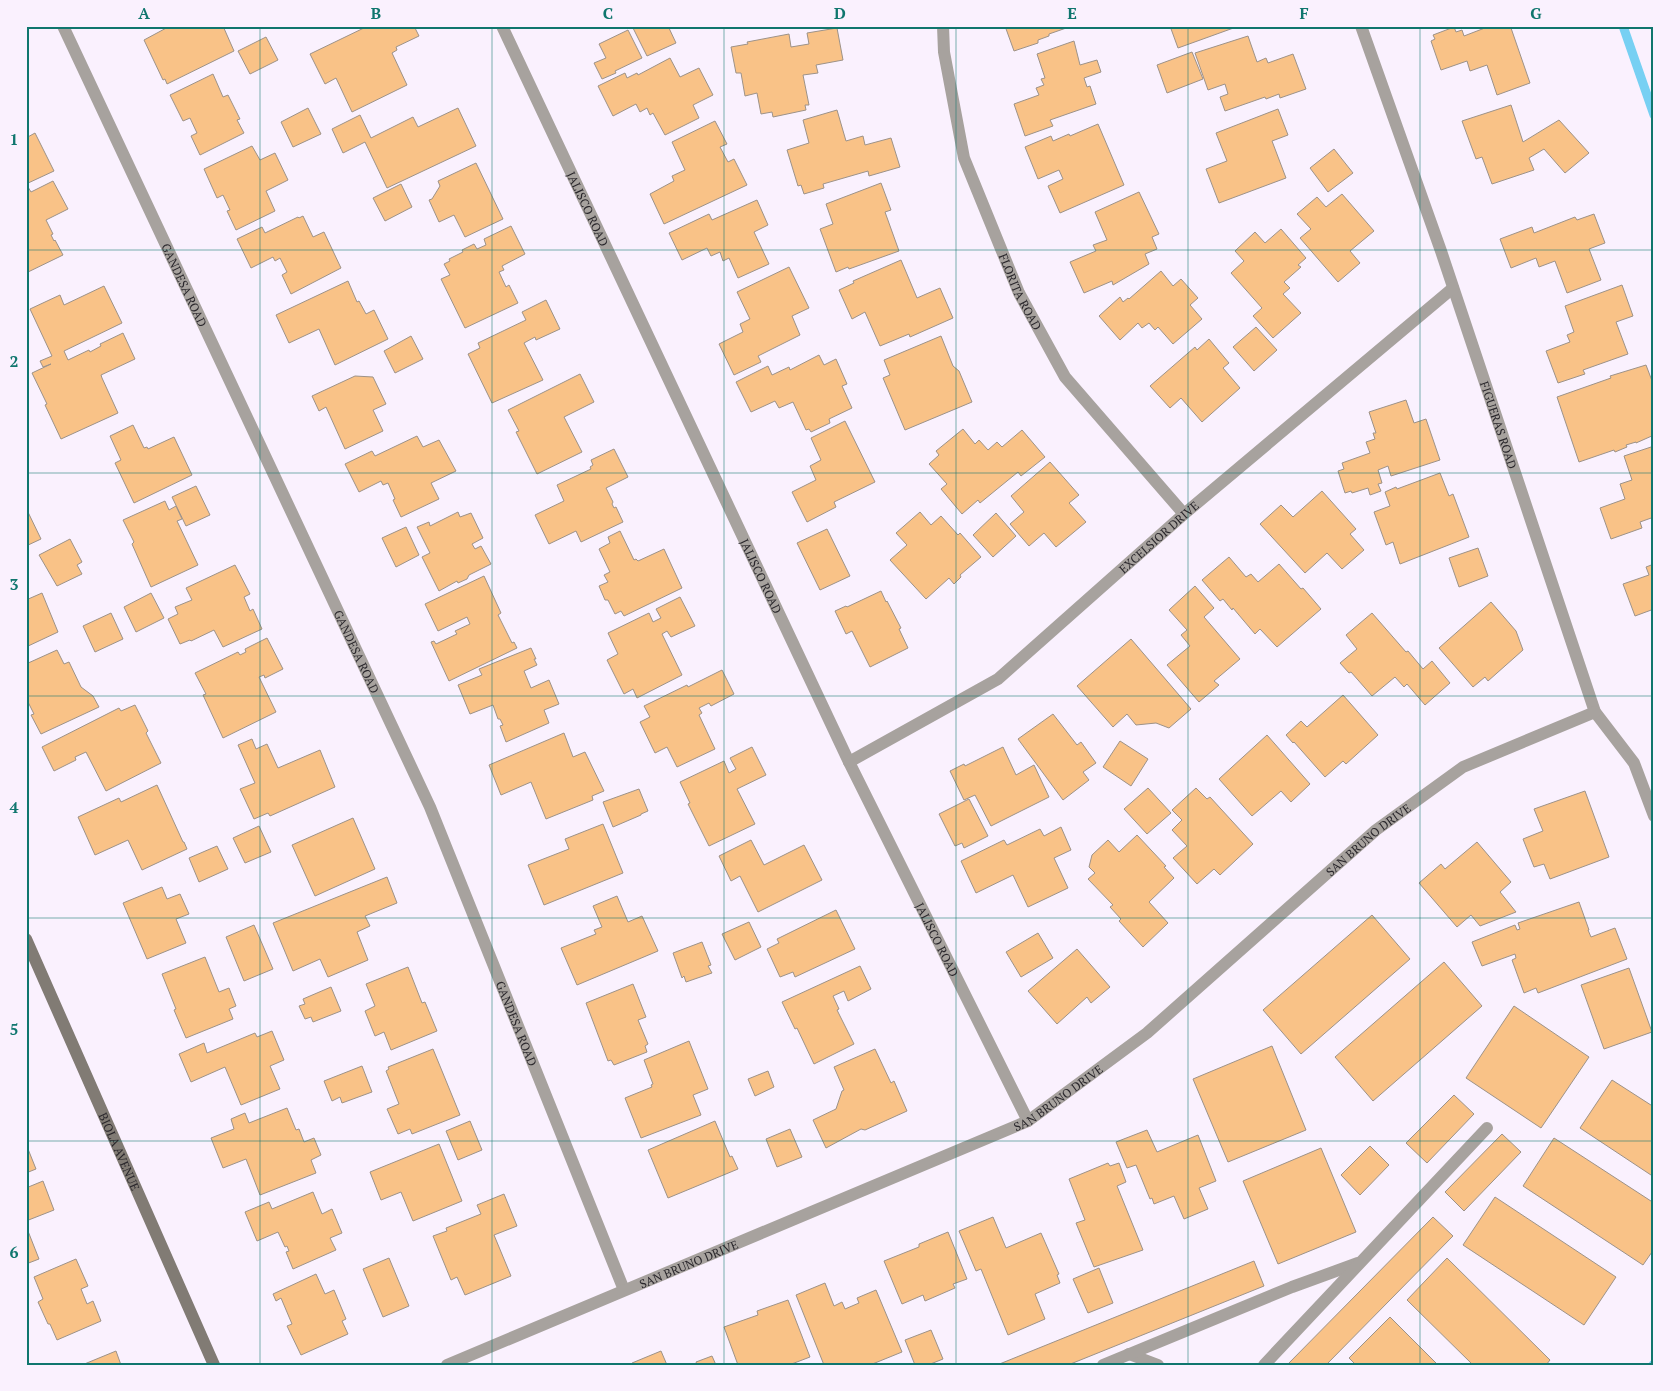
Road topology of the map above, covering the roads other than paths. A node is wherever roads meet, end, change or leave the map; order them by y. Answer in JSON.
{"nodes":[{"id":1,"x":63,"y":26,"type":"edge"},
{"id":2,"x":502,"y":26,"type":"edge"},
{"id":3,"x":943,"y":26,"type":"edge"},
{"id":4,"x":1361,"y":26,"type":"edge"},
{"id":5,"x":1453,"y":288,"type":"junction"},
{"id":6,"x":1184,"y":514,"type":"junction"},
{"id":7,"x":1595,"y":712,"type":"junction"},
{"id":8,"x":849,"y":762,"type":"junction"},
{"id":9,"x":1654,"y":816,"type":"edge"},
{"id":10,"x":26,"y":939,"type":"edge"},
{"id":11,"x":1028,"y":1121,"type":"junction"},
{"id":12,"x":1487,"y":1128,"type":"dead end"},
{"id":13,"x":1361,"y":1262,"type":"junction"},
{"id":14,"x":624,"y":1290,"type":"junction"},
{"id":15,"x":1129,"y":1354,"type":"junction"},
{"id":16,"x":214,"y":1365,"type":"edge"},
{"id":17,"x":447,"y":1365,"type":"edge"},
{"id":18,"x":1103,"y":1365,"type":"edge"},
{"id":19,"x":1158,"y":1365,"type":"edge"},
{"id":20,"x":1264,"y":1365,"type":"edge"}],
"edges":[{"from":1,"to":14,"type":"street","name":"GANDESA ROAD"},
{"from":2,"to":8,"type":"street","name":"JALISCO ROAD"},
{"from":3,"to":6,"type":"street","name":"FLORITA ROAD"},
{"from":4,"to":5,"type":"street","name":"FIGUERAS ROAD"},
{"from":5,"to":6,"type":"street","name":"EXCELSIOR DRIVE"},
{"from":5,"to":7,"type":"street","name":"FIGUERAS ROAD"},
{"from":6,"to":8,"type":"street","name":"EXCELSIOR DRIVE"},
{"from":7,"to":9,"type":"street","name":"FIGUERAS ROAD"},
{"from":7,"to":11,"type":"street","name":"SAN BRUNO DRIVE"},
{"from":8,"to":11,"type":"street","name":"JALISCO ROAD"},
{"from":10,"to":16,"type":"street","name":"BIOLA AVENUE"},
{"from":11,"to":14,"type":"street","name":"SAN BRUNO DRIVE"},
{"from":12,"to":13,"type":"street"},
{"from":13,"to":15,"type":"street"},
{"from":13,"to":20,"type":"street"},
{"from":14,"to":17,"type":"street","name":"SAN BRUNO DRIVE"},
{"from":15,"to":18,"type":"street"},
{"from":15,"to":19,"type":"street"}]}
